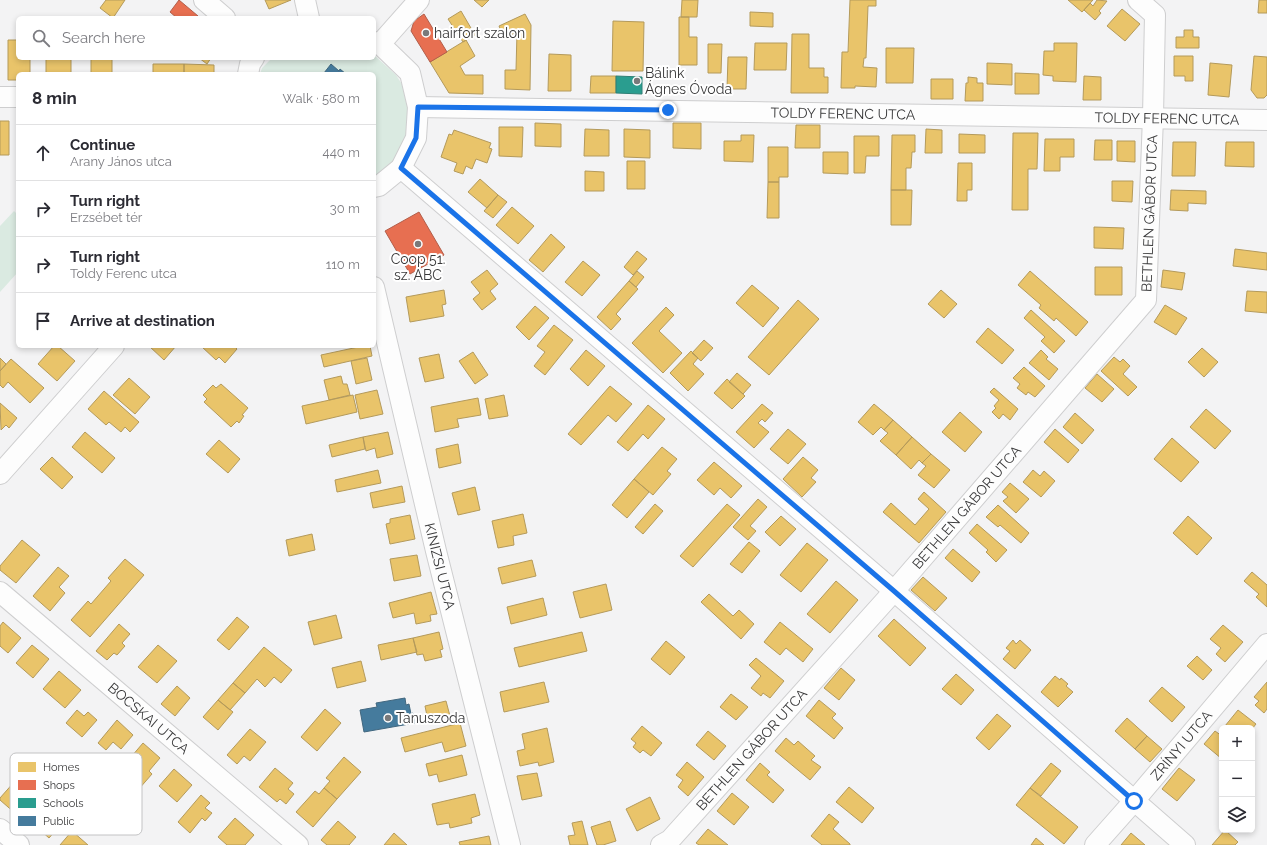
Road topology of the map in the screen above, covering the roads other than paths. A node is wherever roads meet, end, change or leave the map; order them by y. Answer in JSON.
{"nodes":[{"id":1,"x":204,"y":0,"type":"edge"},
{"id":2,"x":305,"y":0,"type":"edge"},
{"id":3,"x":419,"y":0,"type":"edge"},
{"id":4,"x":1138,"y":0,"type":"edge"},
{"id":5,"x":223,"y":16,"type":"edge"},
{"id":6,"x":309,"y":16,"type":"edge"},
{"id":7,"x":377,"y":43,"type":"edge"},
{"id":8,"x":253,"y":60,"type":"edge"},
{"id":9,"x":248,"y":72,"type":"edge"},
{"id":10,"x":0,"y":97,"type":"edge"},
{"id":11,"x":16,"y":97,"type":"edge"},
{"id":12,"x":418,"y":107,"type":"junction"},
{"id":13,"x":1153,"y":118,"type":"junction"},
{"id":14,"x":1267,"y":120,"type":"edge"},
{"id":15,"x":401,"y":168,"type":"junction"},
{"id":16,"x":376,"y":187,"type":"edge"},
{"id":17,"x":376,"y":296,"type":"edge"},
{"id":18,"x":112,"y":348,"type":"edge"},
{"id":19,"x":0,"y":474,"type":"edge"},
{"id":20,"x":894,"y":591,"type":"junction"},
{"id":21,"x":0,"y":592,"type":"edge"},
{"id":22,"x":1267,"y":644,"type":"edge"},
{"id":23,"x":1134,"y":801,"type":"junction"},
{"id":24,"x":0,"y":829,"type":"edge"},
{"id":25,"x":19,"y":845,"type":"edge"},
{"id":26,"x":298,"y":845,"type":"edge"},
{"id":27,"x":510,"y":845,"type":"edge"},
{"id":28,"x":661,"y":845,"type":"edge"},
{"id":29,"x":1095,"y":845,"type":"edge"},
{"id":30,"x":1185,"y":845,"type":"edge"}],
"edges":[{"from":1,"to":5,"type":"street"},
{"from":2,"to":6,"type":"street"},
{"from":3,"to":7,"type":"street"},
{"from":4,"to":13,"type":"street","name":"BETHLEN GÁBOR UTCA"},
{"from":7,"to":12,"type":"street"},
{"from":8,"to":9,"type":"street"},
{"from":10,"to":11,"type":"street"},
{"from":12,"to":13,"type":"street","name":"TOLDY FERENC UTCA"},
{"from":12,"to":15,"type":"street"},
{"from":13,"to":14,"type":"street","name":"TOLDY FERENC UTCA"},
{"from":13,"to":20,"type":"street","name":"BETHLEN GÁBOR UTCA"},
{"from":15,"to":16,"type":"street"},
{"from":15,"to":20,"type":"street"},
{"from":17,"to":27,"type":"street","name":"KINIZSI UTCA"},
{"from":18,"to":19,"type":"street"},
{"from":20,"to":23,"type":"street"},
{"from":20,"to":28,"type":"street","name":"BETHLEN GÁBOR UTCA"},
{"from":21,"to":26,"type":"street","name":"BOCSKAI UTCA"},
{"from":22,"to":23,"type":"street","name":"ZRÍNYI UTCA"},
{"from":23,"to":29,"type":"street","name":"ZRÍNYI UTCA"},
{"from":23,"to":30,"type":"street"},
{"from":24,"to":25,"type":"street"}]}
